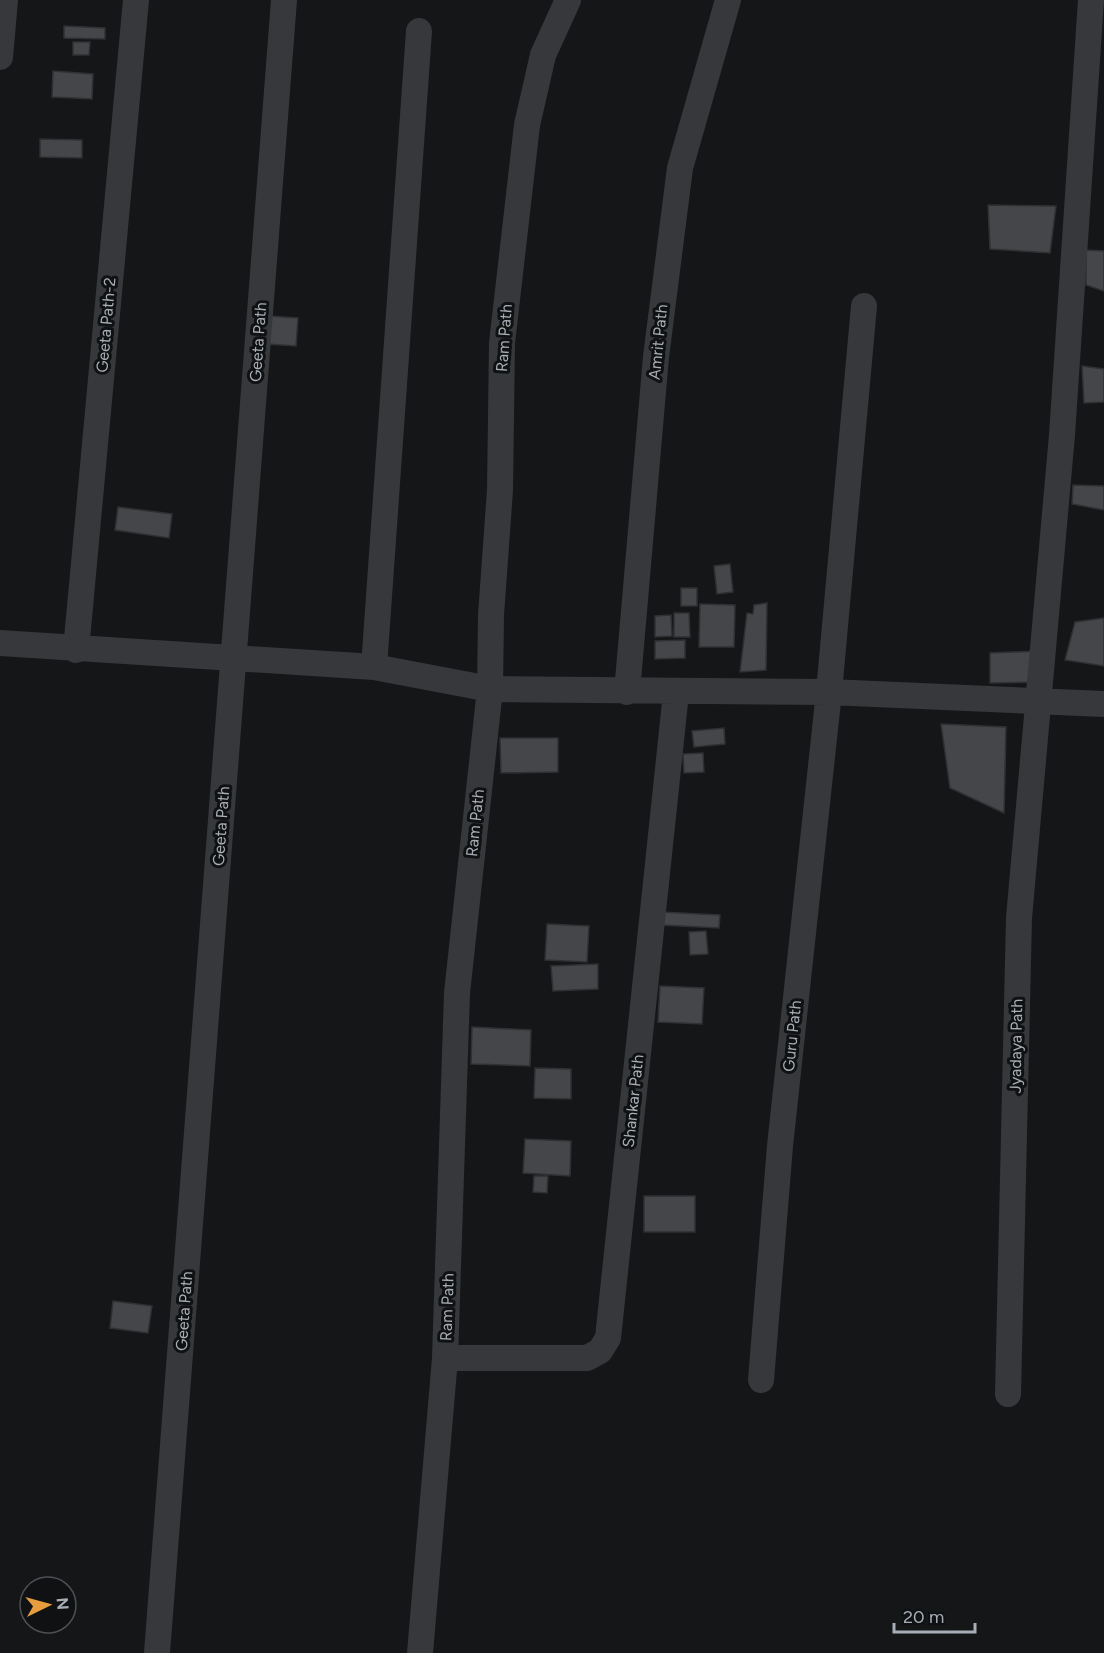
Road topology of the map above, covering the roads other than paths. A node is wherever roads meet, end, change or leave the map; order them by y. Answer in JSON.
{"nodes":[{"id":1,"x":5,"y":0,"type":"edge"},
{"id":2,"x":135,"y":0,"type":"edge"},
{"id":3,"x":284,"y":0,"type":"edge"},
{"id":4,"x":568,"y":0,"type":"edge"},
{"id":5,"x":728,"y":0,"type":"edge"},
{"id":6,"x":1091,"y":0,"type":"edge"},
{"id":7,"x":418,"y":31,"type":"dead end"},
{"id":8,"x":0,"y":57,"type":"edge"},
{"id":9,"x":864,"y":306,"type":"dead end"},
{"id":10,"x":0,"y":643,"type":"edge"},
{"id":11,"x":76,"y":650,"type":"junction"},
{"id":12,"x":233,"y":659,"type":"junction"},
{"id":13,"x":374,"y":667,"type":"junction"},
{"id":14,"x":490,"y":689,"type":"junction"},
{"id":15,"x":627,"y":692,"type":"junction"},
{"id":16,"x":829,"y":692,"type":"junction"},
{"id":17,"x":676,"y":693,"type":"junction"},
{"id":18,"x":1038,"y":700,"type":"junction"},
{"id":19,"x":1104,"y":704,"type":"edge"},
{"id":20,"x":445,"y":1358,"type":"junction"},
{"id":21,"x":761,"y":1380,"type":"dead end"},
{"id":22,"x":1008,"y":1394,"type":"dead end"},
{"id":23,"x":157,"y":1653,"type":"edge"},
{"id":24,"x":420,"y":1653,"type":"edge"}],
"edges":[{"from":1,"to":8,"type":"street"},
{"from":2,"to":11,"type":"street","name":"Geeta Path-2"},
{"from":3,"to":12,"type":"street","name":"Geeta Path"},
{"from":4,"to":14,"type":"street","name":"Ram Path"},
{"from":5,"to":15,"type":"street","name":"Amrit Path"},
{"from":6,"to":18,"type":"street","name":"Jyadaya Path"},
{"from":7,"to":13,"type":"street"},
{"from":9,"to":16,"type":"street","name":"Guru Path"},
{"from":10,"to":11,"type":"street"},
{"from":11,"to":12,"type":"street"},
{"from":12,"to":13,"type":"street"},
{"from":12,"to":23,"type":"street","name":"Geeta Path"},
{"from":13,"to":14,"type":"street"},
{"from":14,"to":15,"type":"street"},
{"from":14,"to":20,"type":"street","name":"Ram Path"},
{"from":15,"to":17,"type":"street"},
{"from":16,"to":17,"type":"street"},
{"from":16,"to":18,"type":"street"},
{"from":16,"to":21,"type":"street","name":"Guru Path"},
{"from":17,"to":20,"type":"street","name":"Shankar Path"},
{"from":18,"to":19,"type":"street"},
{"from":18,"to":22,"type":"street","name":"Jyadaya Path"},
{"from":20,"to":24,"type":"street","name":"Ram Path"}]}
